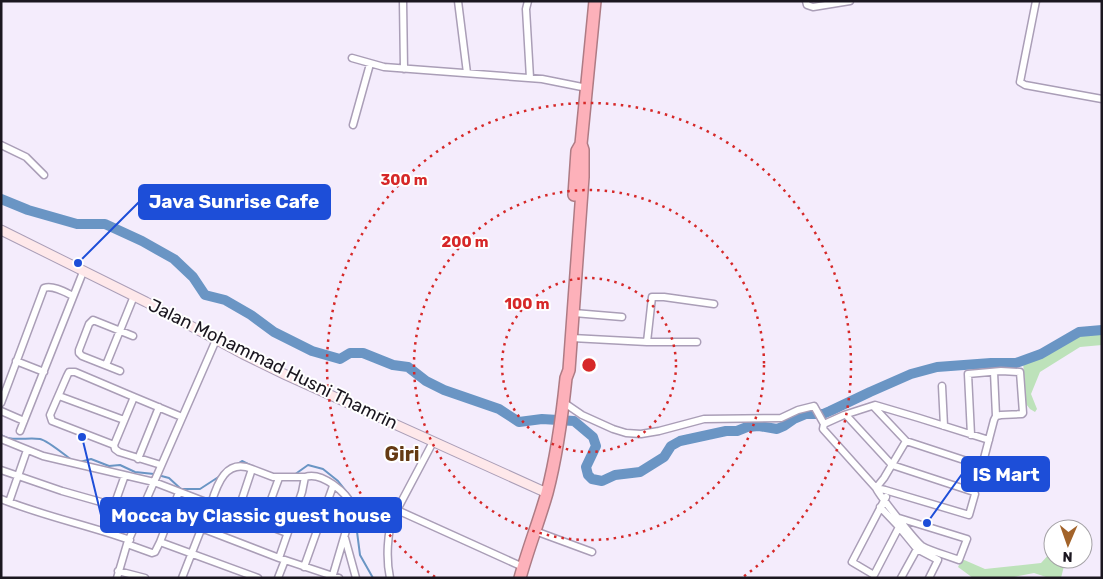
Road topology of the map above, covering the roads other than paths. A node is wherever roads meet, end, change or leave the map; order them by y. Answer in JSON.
{"nodes":[{"id":1,"x":403,"y":1,"type":"edge"},
{"id":2,"x":458,"y":1,"type":"edge"},
{"id":3,"x":595,"y":1,"type":"edge"},
{"id":4,"x":806,"y":1,"type":"edge"},
{"id":5,"x":850,"y":1,"type":"edge"},
{"id":6,"x":1036,"y":1,"type":"edge"},
{"id":7,"x":527,"y":2,"type":"edge"},
{"id":8,"x":352,"y":58,"type":"dead end"},
{"id":9,"x":370,"y":64,"type":"junction"},
{"id":10,"x":404,"y":69,"type":"junction"},
{"id":11,"x":467,"y":73,"type":"junction"},
{"id":12,"x":530,"y":78,"type":"junction"},
{"id":13,"x":587,"y":88,"type":"junction"},
{"id":14,"x":1102,"y":99,"type":"edge"},
{"id":15,"x":353,"y":125,"type":"dead end"},
{"id":16,"x":581,"y":144,"type":"junction"},
{"id":17,"x":1,"y":145,"type":"edge"},
{"id":18,"x":44,"y":175,"type":"dead end"},
{"id":19,"x":1,"y":231,"type":"edge"},
{"id":20,"x":83,"y":272,"type":"junction"},
{"id":21,"x":73,"y":296,"type":"junction"},
{"id":22,"x":134,"y":296,"type":"junction"},
{"id":23,"x":714,"y":304,"type":"dead end"},
{"id":24,"x":574,"y":313,"type":"junction"},
{"id":25,"x":622,"y":317,"type":"dead end"},
{"id":26,"x":120,"y":330,"type":"junction"},
{"id":27,"x":133,"y":336,"type":"dead end"},
{"id":28,"x":572,"y":338,"type":"junction"},
{"id":29,"x":216,"y":340,"type":"junction"},
{"id":30,"x":647,"y":342,"type":"junction"},
{"id":31,"x":697,"y":342,"type":"dead end"},
{"id":32,"x":16,"y":362,"type":"junction"},
{"id":33,"x":106,"y":365,"type":"junction"},
{"id":34,"x":120,"y":371,"type":"dead end"},
{"id":35,"x":44,"y":372,"type":"junction"},
{"id":36,"x":994,"y":372,"type":"junction"},
{"id":37,"x":566,"y":378,"type":"junction"},
{"id":38,"x":942,"y":386,"type":"dead end"},
{"id":39,"x":59,"y":396,"type":"junction"},
{"id":40,"x":134,"y":397,"type":"junction"},
{"id":41,"x":1,"y":403,"type":"edge"},
{"id":42,"x":563,"y":405,"type":"junction"},
{"id":43,"x":873,"y":406,"type":"junction"},
{"id":44,"x":159,"y":407,"type":"junction"},
{"id":45,"x":1,"y":411,"type":"edge"},
{"id":46,"x":846,"y":414,"type":"junction"},
{"id":47,"x":996,"y":416,"type":"junction"},
{"id":48,"x":182,"y":418,"type":"junction"},
{"id":49,"x":124,"y":420,"type":"junction"},
{"id":50,"x":24,"y":421,"type":"junction"},
{"id":51,"x":822,"y":422,"type":"junction"},
{"id":52,"x":944,"y":426,"type":"junction"},
{"id":53,"x":20,"y":432,"type":"dead end"},
{"id":54,"x":971,"y":435,"type":"junction"},
{"id":55,"x":1,"y":439,"type":"edge"},
{"id":56,"x":989,"y":440,"type":"junction"},
{"id":57,"x":906,"y":441,"type":"junction"},
{"id":58,"x":433,"y":442,"type":"junction"},
{"id":59,"x":114,"y":445,"type":"junction"},
{"id":60,"x":27,"y":450,"type":"junction"},
{"id":61,"x":138,"y":458,"type":"junction"},
{"id":62,"x":892,"y":464,"type":"junction"},
{"id":63,"x":160,"y":466,"type":"junction"},
{"id":64,"x":252,"y":469,"type":"junction"},
{"id":65,"x":1,"y":470,"type":"edge"},
{"id":66,"x":125,"y":475,"type":"junction"},
{"id":67,"x":18,"y":476,"type":"junction"},
{"id":68,"x":305,"y":477,"type":"junction"},
{"id":69,"x":279,"y":478,"type":"junction"},
{"id":70,"x":154,"y":481,"type":"junction"},
{"id":71,"x":333,"y":486,"type":"junction"},
{"id":72,"x":876,"y":488,"type":"junction"},
{"id":73,"x":889,"y":491,"type":"junction"},
{"id":74,"x":179,"y":492,"type":"junction"},
{"id":75,"x":547,"y":493,"type":"junction"},
{"id":76,"x":1,"y":499,"type":"edge"},
{"id":77,"x":884,"y":500,"type":"junction"},
{"id":78,"x":10,"y":502,"type":"junction"},
{"id":79,"x":210,"y":504,"type":"junction"},
{"id":80,"x":115,"y":506,"type":"junction"},
{"id":81,"x":357,"y":506,"type":"junction"},
{"id":82,"x":880,"y":507,"type":"junction"},
{"id":83,"x":397,"y":510,"type":"junction"},
{"id":84,"x":237,"y":514,"type":"junction"},
{"id":85,"x":170,"y":516,"type":"junction"},
{"id":86,"x":393,"y":518,"type":"junction"},
{"id":87,"x":899,"y":518,"type":"junction"},
{"id":88,"x":262,"y":524,"type":"junction"},
{"id":89,"x":899,"y":527,"type":"junction"},
{"id":90,"x":201,"y":529,"type":"junction"},
{"id":91,"x":106,"y":531,"type":"junction"},
{"id":92,"x":535,"y":531,"type":"junction"},
{"id":93,"x":287,"y":533,"type":"junction"},
{"id":94,"x":344,"y":538,"type":"junction"},
{"id":95,"x":129,"y":542,"type":"junction"},
{"id":96,"x":160,"y":542,"type":"junction"},
{"id":97,"x":918,"y":547,"type":"junction"},
{"id":98,"x":592,"y":552,"type":"dead end"},
{"id":99,"x":191,"y":554,"type":"junction"},
{"id":100,"x":282,"y":559,"type":"junction"},
{"id":101,"x":304,"y":566,"type":"junction"},
{"id":102,"x":522,"y":572,"type":"edge"},
{"id":103,"x":118,"y":574,"type":"edge"},
{"id":104,"x":335,"y":577,"type":"edge"},
{"id":105,"x":145,"y":578,"type":"edge"},
{"id":106,"x":182,"y":578,"type":"edge"},
{"id":107,"x":258,"y":578,"type":"edge"},
{"id":108,"x":278,"y":578,"type":"edge"},
{"id":109,"x":356,"y":578,"type":"edge"},
{"id":110,"x":390,"y":578,"type":"edge"},
{"id":111,"x":901,"y":578,"type":"edge"},
{"id":112,"x":929,"y":578,"type":"edge"}],
"edges":[{"from":1,"to":10,"type":"street"},
{"from":2,"to":11,"type":"street"},
{"from":3,"to":13,"type":"highway"},
{"from":4,"to":5,"type":"street"},
{"from":6,"to":14,"type":"street"},
{"from":7,"to":12,"type":"street"},
{"from":8,"to":9,"type":"street"},
{"from":9,"to":10,"type":"street"},
{"from":9,"to":15,"type":"street"},
{"from":10,"to":11,"type":"street"},
{"from":11,"to":12,"type":"street"},
{"from":12,"to":13,"type":"street"},
{"from":13,"to":16,"type":"highway"},
{"from":16,"to":24,"type":"highway"},
{"from":16,"to":37,"type":"highway"},
{"from":17,"to":18,"type":"street"},
{"from":19,"to":20,"type":"street","name":"Jalan Mohammad Husni Thamrin"},
{"from":20,"to":21,"type":"street"},
{"from":20,"to":22,"type":"street","name":"Jalan Mohammad Husni Thamrin"},
{"from":21,"to":32,"type":"street"},
{"from":21,"to":35,"type":"street"},
{"from":22,"to":26,"type":"street"},
{"from":22,"to":29,"type":"street","name":"Jalan Mohammad Husni Thamrin"},
{"from":23,"to":30,"type":"street"},
{"from":24,"to":25,"type":"street"},
{"from":24,"to":28,"type":"highway"},
{"from":26,"to":27,"type":"street"},
{"from":26,"to":33,"type":"street"},
{"from":26,"to":33,"type":"street"},
{"from":28,"to":30,"type":"street"},
{"from":28,"to":37,"type":"highway"},
{"from":29,"to":48,"type":"street"},
{"from":29,"to":58,"type":"street","name":"Jalan Mohammad Husni Thamrin"},
{"from":30,"to":31,"type":"street"},
{"from":32,"to":35,"type":"street"},
{"from":32,"to":41,"type":"street"},
{"from":33,"to":34,"type":"street"},
{"from":35,"to":50,"type":"street"},
{"from":36,"to":47,"type":"street"},
{"from":36,"to":47,"type":"street"},
{"from":36,"to":54,"type":"street"},
{"from":37,"to":42,"type":"highway"},
{"from":38,"to":52,"type":"street"},
{"from":39,"to":40,"type":"street"},
{"from":39,"to":49,"type":"street"},
{"from":39,"to":59,"type":"street"},
{"from":40,"to":44,"type":"street"},
{"from":40,"to":49,"type":"street"},
{"from":42,"to":51,"type":"street"},
{"from":42,"to":75,"type":"highway"},
{"from":43,"to":46,"type":"street"},
{"from":43,"to":52,"type":"street"},
{"from":43,"to":57,"type":"street"},
{"from":44,"to":48,"type":"street"},
{"from":44,"to":61,"type":"street"},
{"from":45,"to":50,"type":"street"},
{"from":46,"to":51,"type":"street"},
{"from":46,"to":62,"type":"street"},
{"from":47,"to":56,"type":"street"},
{"from":48,"to":63,"type":"street"},
{"from":49,"to":59,"type":"street"},
{"from":50,"to":53,"type":"street"},
{"from":51,"to":72,"type":"street"},
{"from":52,"to":54,"type":"street"},
{"from":54,"to":56,"type":"street"},
{"from":55,"to":60,"type":"street"},
{"from":56,"to":57,"type":"street"},
{"from":57,"to":62,"type":"street"},
{"from":58,"to":75,"type":"street","name":"Jalan Mohammad Husni Thamrin"},
{"from":58,"to":83,"type":"street"},
{"from":59,"to":61,"type":"street"},
{"from":60,"to":66,"type":"street"},
{"from":60,"to":67,"type":"street"},
{"from":61,"to":63,"type":"street"},
{"from":62,"to":72,"type":"street"},
{"from":62,"to":73,"type":"street"},
{"from":63,"to":70,"type":"street"},
{"from":64,"to":69,"type":"street"},
{"from":64,"to":79,"type":"street"},
{"from":64,"to":84,"type":"street"},
{"from":65,"to":67,"type":"street"},
{"from":66,"to":70,"type":"street"},
{"from":66,"to":80,"type":"street"},
{"from":67,"to":78,"type":"street"},
{"from":67,"to":80,"type":"street"},
{"from":68,"to":69,"type":"street"},
{"from":68,"to":71,"type":"street"},
{"from":68,"to":93,"type":"street"},
{"from":69,"to":88,"type":"street"},
{"from":70,"to":74,"type":"street"},
{"from":70,"to":95,"type":"street"},
{"from":71,"to":81,"type":"street"},
{"from":71,"to":101,"type":"street"},
{"from":72,"to":73,"type":"street"},
{"from":72,"to":77,"type":"street"},
{"from":73,"to":77,"type":"street"},
{"from":74,"to":79,"type":"street"},
{"from":74,"to":85,"type":"street"},
{"from":75,"to":92,"type":"highway"},
{"from":76,"to":78,"type":"street"},
{"from":77,"to":82,"type":"street"},
{"from":77,"to":87,"type":"street"},
{"from":78,"to":91,"type":"street"},
{"from":79,"to":84,"type":"street"},
{"from":79,"to":90,"type":"street"},
{"from":80,"to":91,"type":"street"},
{"from":81,"to":86,"type":"street"},
{"from":81,"to":94,"type":"street"},
{"from":82,"to":89,"type":"street"},
{"from":82,"to":89,"type":"street"},
{"from":83,"to":86,"type":"street"},
{"from":83,"to":102,"type":"street"},
{"from":84,"to":88,"type":"street"},
{"from":85,"to":90,"type":"street"},
{"from":85,"to":96,"type":"street"},
{"from":86,"to":110,"type":"street"},
{"from":87,"to":97,"type":"street"},
{"from":87,"to":97,"type":"street"},
{"from":88,"to":93,"type":"street"},
{"from":89,"to":97,"type":"street"},
{"from":90,"to":99,"type":"street"},
{"from":90,"to":100,"type":"street"},
{"from":91,"to":95,"type":"street"},
{"from":92,"to":98,"type":"street"},
{"from":92,"to":102,"type":"highway"},
{"from":93,"to":100,"type":"street"},
{"from":94,"to":104,"type":"street"},
{"from":94,"to":109,"type":"street"},
{"from":95,"to":96,"type":"street"},
{"from":95,"to":103,"type":"street"},
{"from":96,"to":99,"type":"street"},
{"from":97,"to":111,"type":"street"},
{"from":97,"to":112,"type":"street"},
{"from":99,"to":106,"type":"street"},
{"from":99,"to":107,"type":"street"},
{"from":100,"to":101,"type":"street"},
{"from":100,"to":108,"type":"street"},
{"from":101,"to":104,"type":"street"},
{"from":103,"to":105,"type":"street"}]}
